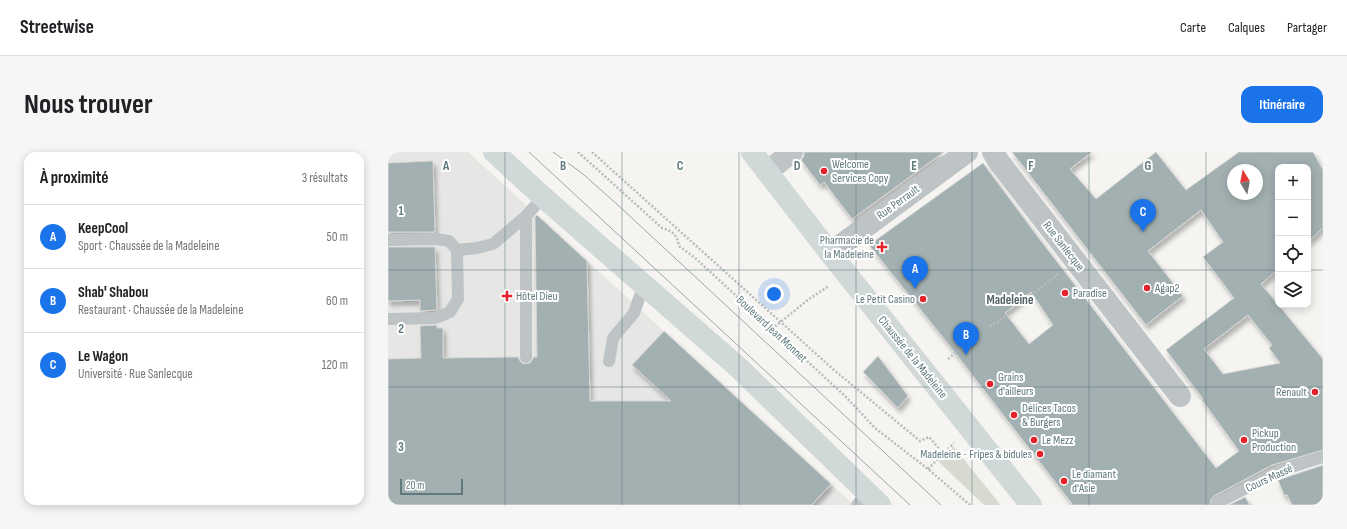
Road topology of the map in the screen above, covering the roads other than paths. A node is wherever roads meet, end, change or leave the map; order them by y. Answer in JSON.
{"nodes":[{"id":1,"x":494,"y":152,"type":"edge"},
{"id":2,"x":752,"y":152,"type":"edge"},
{"id":3,"x":792,"y":152,"type":"edge"},
{"id":4,"x":967,"y":152,"type":"edge"},
{"id":5,"x":993,"y":152,"type":"edge"},
{"id":6,"x":767,"y":172,"type":"junction"},
{"id":7,"x":543,"y":197,"type":"junction"},
{"id":8,"x":526,"y":216,"type":"junction"},
{"id":9,"x":388,"y":240,"type":"edge"},
{"id":10,"x":457,"y":250,"type":"junction"},
{"id":11,"x":830,"y":253,"type":"junction"},
{"id":12,"x":644,"y":284,"type":"junction"},
{"id":13,"x":388,"y":319,"type":"edge"},
{"id":14,"x":526,"y":357,"type":"dead end"},
{"id":15,"x":609,"y":361,"type":"dead end"},
{"id":16,"x":1180,"y":396,"type":"dead end"},
{"id":17,"x":1323,"y":457,"type":"edge"},
{"id":18,"x":868,"y":501,"type":"edge"},
{"id":19,"x":1217,"y":503,"type":"dead end"},
{"id":20,"x":1031,"y":505,"type":"edge"}],
"edges":[{"from":1,"to":7,"type":"main road"},
{"from":2,"to":6,"type":"main road","name":"Chaussée de la Madeleine"},
{"from":3,"to":6,"type":"street"},
{"from":4,"to":11,"type":"street","name":"Rue Perrault"},
{"from":5,"to":16,"type":"street","name":"Rue Sanlecque"},
{"from":6,"to":11,"type":"main road","name":"Chaussée de la Madeleine"},
{"from":7,"to":8,"type":"lane"},
{"from":7,"to":12,"type":"main road"},
{"from":8,"to":10,"type":"lane"},
{"from":8,"to":14,"type":"lane"},
{"from":9,"to":10,"type":"lane"},
{"from":10,"to":13,"type":"lane"},
{"from":11,"to":20,"type":"main road","name":"Chaussée de la Madeleine"},
{"from":12,"to":15,"type":"lane"},
{"from":12,"to":18,"type":"main road"},
{"from":17,"to":19,"type":"lane","name":"Cours Massé"}]}
